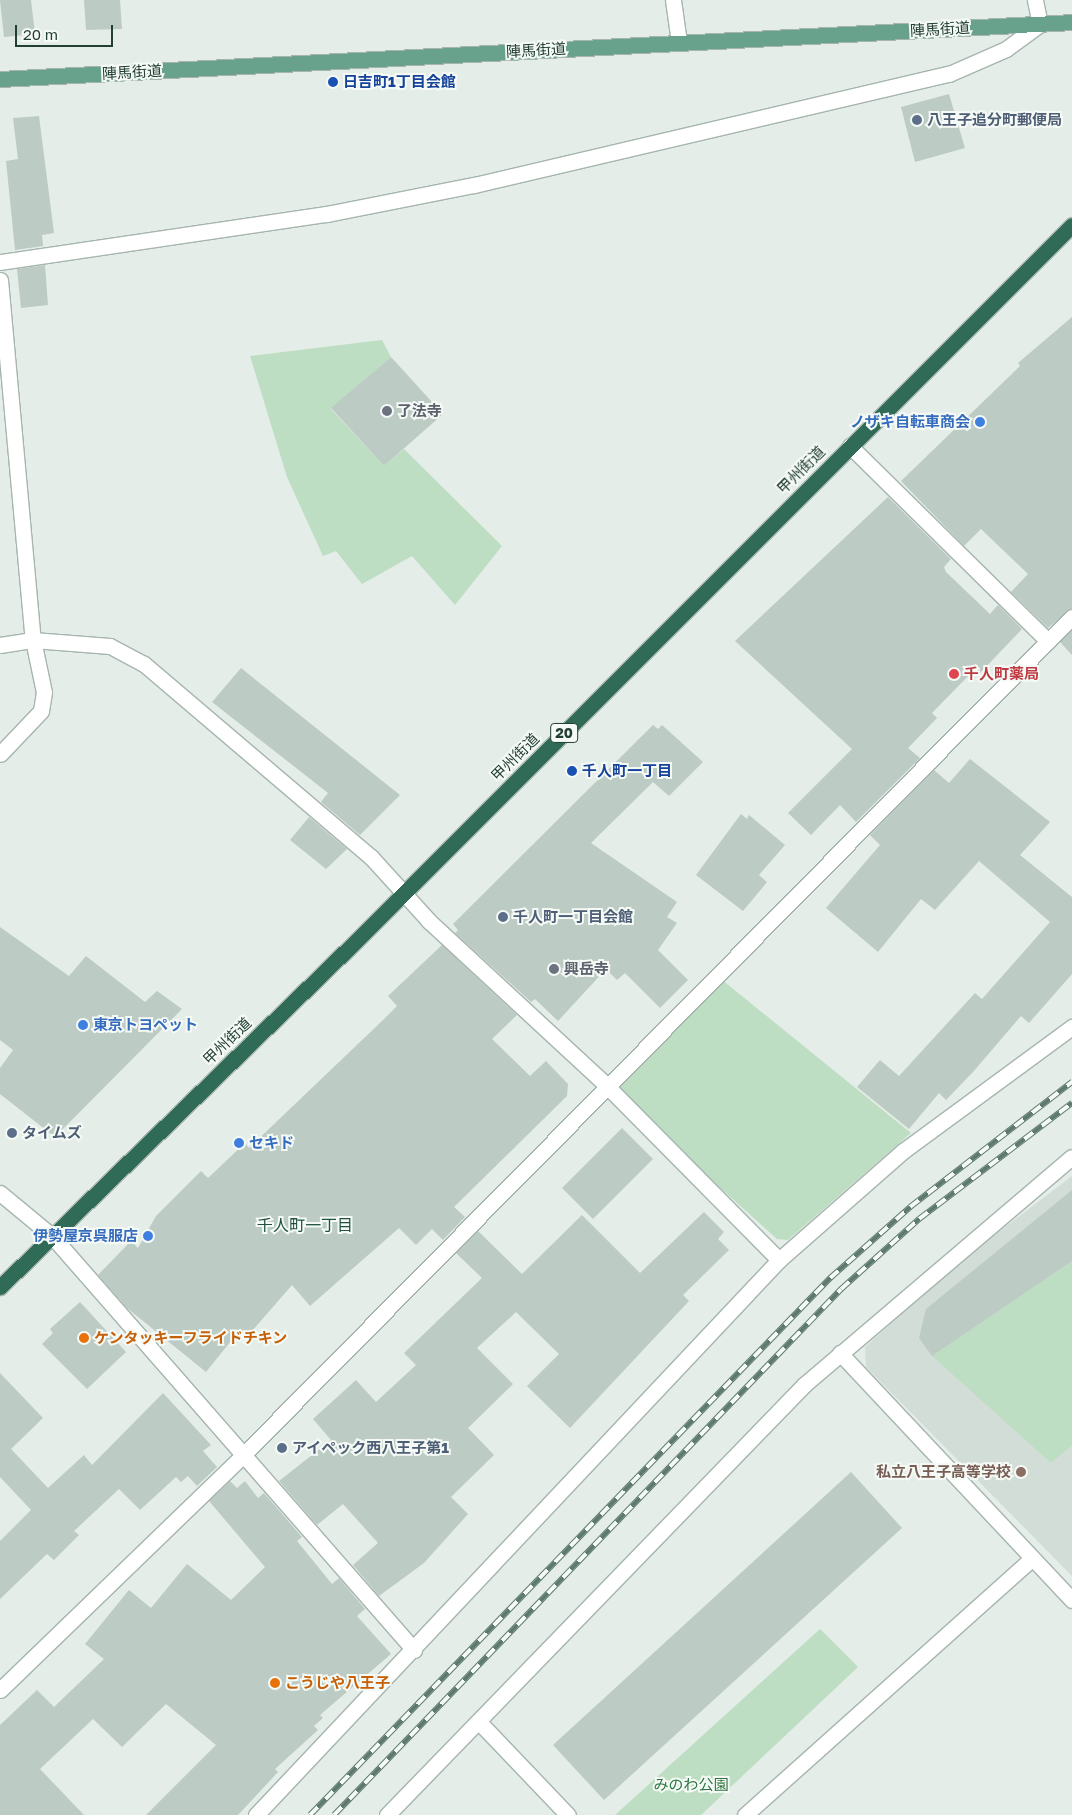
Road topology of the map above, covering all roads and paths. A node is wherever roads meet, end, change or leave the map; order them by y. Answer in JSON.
{"nodes":[{"id":1,"x":674,"y":0,"type":"edge"},
{"id":2,"x":1035,"y":0,"type":"edge"},
{"id":3,"x":1072,"y":22,"type":"edge"},
{"id":4,"x":1040,"y":24,"type":"junction"},
{"id":5,"x":679,"y":42,"type":"junction"},
{"id":6,"x":0,"y":79,"type":"edge"},
{"id":7,"x":1072,"y":225,"type":"edge"},
{"id":8,"x":0,"y":262,"type":"edge"},
{"id":9,"x":0,"y":280,"type":"edge"},
{"id":10,"x":850,"y":446,"type":"junction"},
{"id":11,"x":1072,"y":617,"type":"edge"},
{"id":12,"x":33,"y":640,"type":"junction"},
{"id":13,"x":1048,"y":641,"type":"junction"},
{"id":14,"x":0,"y":645,"type":"edge"},
{"id":15,"x":0,"y":754,"type":"edge"},
{"id":16,"x":403,"y":892,"type":"junction"},
{"id":17,"x":1072,"y":1027,"type":"edge"},
{"id":18,"x":606,"y":1086,"type":"junction"},
{"id":19,"x":1072,"y":1157,"type":"edge"},
{"id":20,"x":0,"y":1193,"type":"edge"},
{"id":21,"x":52,"y":1236,"type":"junction"},
{"id":22,"x":779,"y":1260,"type":"junction"},
{"id":23,"x":0,"y":1288,"type":"edge"},
{"id":24,"x":840,"y":1353,"type":"junction"},
{"id":25,"x":243,"y":1455,"type":"junction"},
{"id":26,"x":1032,"y":1558,"type":"junction"},
{"id":27,"x":1072,"y":1600,"type":"edge"},
{"id":28,"x":414,"y":1650,"type":"junction"},
{"id":29,"x":0,"y":1690,"type":"edge"},
{"id":30,"x":480,"y":1723,"type":"junction"},
{"id":31,"x":256,"y":1815,"type":"edge"},
{"id":32,"x":388,"y":1815,"type":"edge"},
{"id":33,"x":568,"y":1815,"type":"edge"},
{"id":34,"x":745,"y":1815,"type":"edge"}],
"edges":[{"from":1,"to":5,"type":"street"},
{"from":2,"to":4,"type":"street"},
{"from":3,"to":4,"type":"main road","name":"陣馬街道"},
{"from":4,"to":5,"type":"main road","name":"陣馬街道"},
{"from":4,"to":8,"type":"street"},
{"from":5,"to":6,"type":"main road","name":"陣馬街道"},
{"from":7,"to":10,"type":"highway","name":"甲州街道","number":"20"},
{"from":9,"to":12,"type":"street"},
{"from":10,"to":13,"type":"street"},
{"from":10,"to":16,"type":"highway","name":"甲州街道","number":"20"},
{"from":11,"to":13,"type":"street"},
{"from":12,"to":14,"type":"street"},
{"from":12,"to":15,"type":"street"},
{"from":12,"to":16,"type":"street"},
{"from":13,"to":18,"type":"street"},
{"from":16,"to":18,"type":"street"},
{"from":16,"to":21,"type":"highway","name":"甲州街道","number":"20"},
{"from":17,"to":22,"type":"street"},
{"from":18,"to":22,"type":"street"},
{"from":18,"to":25,"type":"street"},
{"from":19,"to":24,"type":"street"},
{"from":20,"to":21,"type":"street"},
{"from":21,"to":23,"type":"highway","name":"甲州街道","number":"20"},
{"from":21,"to":25,"type":"street"},
{"from":22,"to":28,"type":"street"},
{"from":24,"to":26,"type":"street"},
{"from":24,"to":30,"type":"street"},
{"from":25,"to":28,"type":"street"},
{"from":25,"to":29,"type":"street"},
{"from":26,"to":27,"type":"street"},
{"from":26,"to":34,"type":"street"},
{"from":28,"to":31,"type":"street"},
{"from":30,"to":32,"type":"street"},
{"from":30,"to":33,"type":"street"}]}
